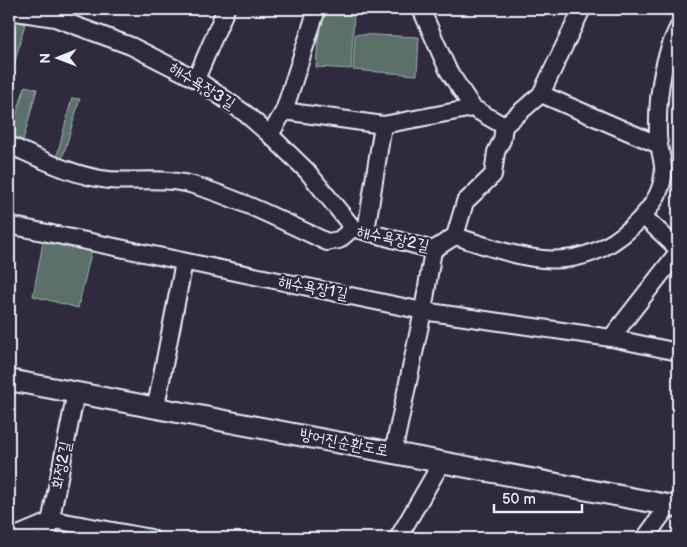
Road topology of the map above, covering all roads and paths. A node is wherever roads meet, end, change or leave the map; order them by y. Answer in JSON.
{"nodes":[{"id":1,"x":226,"y":9,"type":"edge"},
{"id":2,"x":317,"y":9,"type":"edge"},
{"id":3,"x":421,"y":9,"type":"edge"},
{"id":4,"x":9,"y":11,"type":"edge"},
{"id":5,"x":574,"y":12,"type":"edge"},
{"id":6,"x":678,"y":28,"type":"edge"},
{"id":7,"x":196,"y":79,"type":"junction"},
{"id":8,"x":541,"y":94,"type":"junction"},
{"id":9,"x":473,"y":108,"type":"junction"},
{"id":10,"x":284,"y":111,"type":"junction"},
{"id":11,"x":383,"y":125,"type":"junction"},
{"id":12,"x":504,"y":126,"type":"junction"},
{"id":13,"x":270,"y":136,"type":"junction"},
{"id":14,"x":9,"y":145,"type":"edge"},
{"id":15,"x":659,"y":145,"type":"junction"},
{"id":16,"x":643,"y":216,"type":"junction"},
{"id":17,"x":9,"y":225,"type":"edge"},
{"id":18,"x":359,"y":229,"type":"junction"},
{"id":19,"x":455,"y":236,"type":"junction"},
{"id":20,"x":433,"y":250,"type":"junction"},
{"id":21,"x":678,"y":251,"type":"edge"},
{"id":22,"x":184,"y":262,"type":"junction"},
{"id":23,"x":423,"y":311,"type":"junction"},
{"id":24,"x":611,"y":338,"type":"junction"},
{"id":25,"x":678,"y":352,"type":"edge"},
{"id":26,"x":9,"y":380,"type":"edge"},
{"id":27,"x":76,"y":392,"type":"junction"},
{"id":28,"x":156,"y":406,"type":"junction"},
{"id":29,"x":393,"y":453,"type":"junction"},
{"id":30,"x":442,"y":462,"type":"junction"},
{"id":31,"x":675,"y":501,"type":"edge"},
{"id":32,"x":50,"y":522,"type":"junction"},
{"id":33,"x":11,"y":538,"type":"edge"},
{"id":34,"x":47,"y":538,"type":"edge"},
{"id":35,"x":151,"y":538,"type":"edge"},
{"id":36,"x":398,"y":538,"type":"edge"},
{"id":37,"x":645,"y":538,"type":"edge"}],
"edges":[{"from":1,"to":7,"type":"street"},
{"from":2,"to":10,"type":"street"},
{"from":3,"to":9,"type":"street"},
{"from":4,"to":7,"type":"street","name":"해수욕장3길"},
{"from":5,"to":8,"type":"street"},
{"from":6,"to":15,"type":"street","name":"해수욕장2길"},
{"from":7,"to":13,"type":"street","name":"해수욕장3길"},
{"from":8,"to":12,"type":"street"},
{"from":8,"to":15,"type":"street"},
{"from":9,"to":11,"type":"street"},
{"from":9,"to":12,"type":"street"},
{"from":10,"to":11,"type":"street"},
{"from":10,"to":13,"type":"street"},
{"from":11,"to":18,"type":"street"},
{"from":12,"to":19,"type":"street"},
{"from":13,"to":18,"type":"street","name":"해수욕장3길"},
{"from":14,"to":18,"type":"street","name":"해수욕장2길"},
{"from":15,"to":16,"type":"street","name":"해수욕장2길"},
{"from":16,"to":19,"type":"street","name":"해수욕장2길"},
{"from":16,"to":21,"type":"street"},
{"from":17,"to":22,"type":"street","name":"해수욕장1길"},
{"from":18,"to":20,"type":"street","name":"해수욕장2길"},
{"from":19,"to":20,"type":"street","name":"해수욕장2길"},
{"from":20,"to":23,"type":"street"},
{"from":21,"to":24,"type":"street"},
{"from":22,"to":23,"type":"street","name":"해수욕장1길"},
{"from":22,"to":28,"type":"street"},
{"from":23,"to":24,"type":"street","name":"해수욕장1길"},
{"from":23,"to":29,"type":"street"},
{"from":24,"to":25,"type":"street","name":"해수욕장1길"},
{"from":26,"to":27,"type":"main road","name":"방어진순환도로"},
{"from":27,"to":28,"type":"main road","name":"방어진순환도로"},
{"from":27,"to":32,"type":"street","name":"화정2길"},
{"from":28,"to":29,"type":"main road","name":"방어진순환도로"},
{"from":29,"to":30,"type":"main road","name":"방어진순환도로"},
{"from":30,"to":31,"type":"main road","name":"방어진순환도로"},
{"from":30,"to":36,"type":"street"},
{"from":31,"to":37,"type":"street"},
{"from":32,"to":33,"type":"street"},
{"from":32,"to":34,"type":"street","name":"화정2길"},
{"from":32,"to":35,"type":"street"}]}
